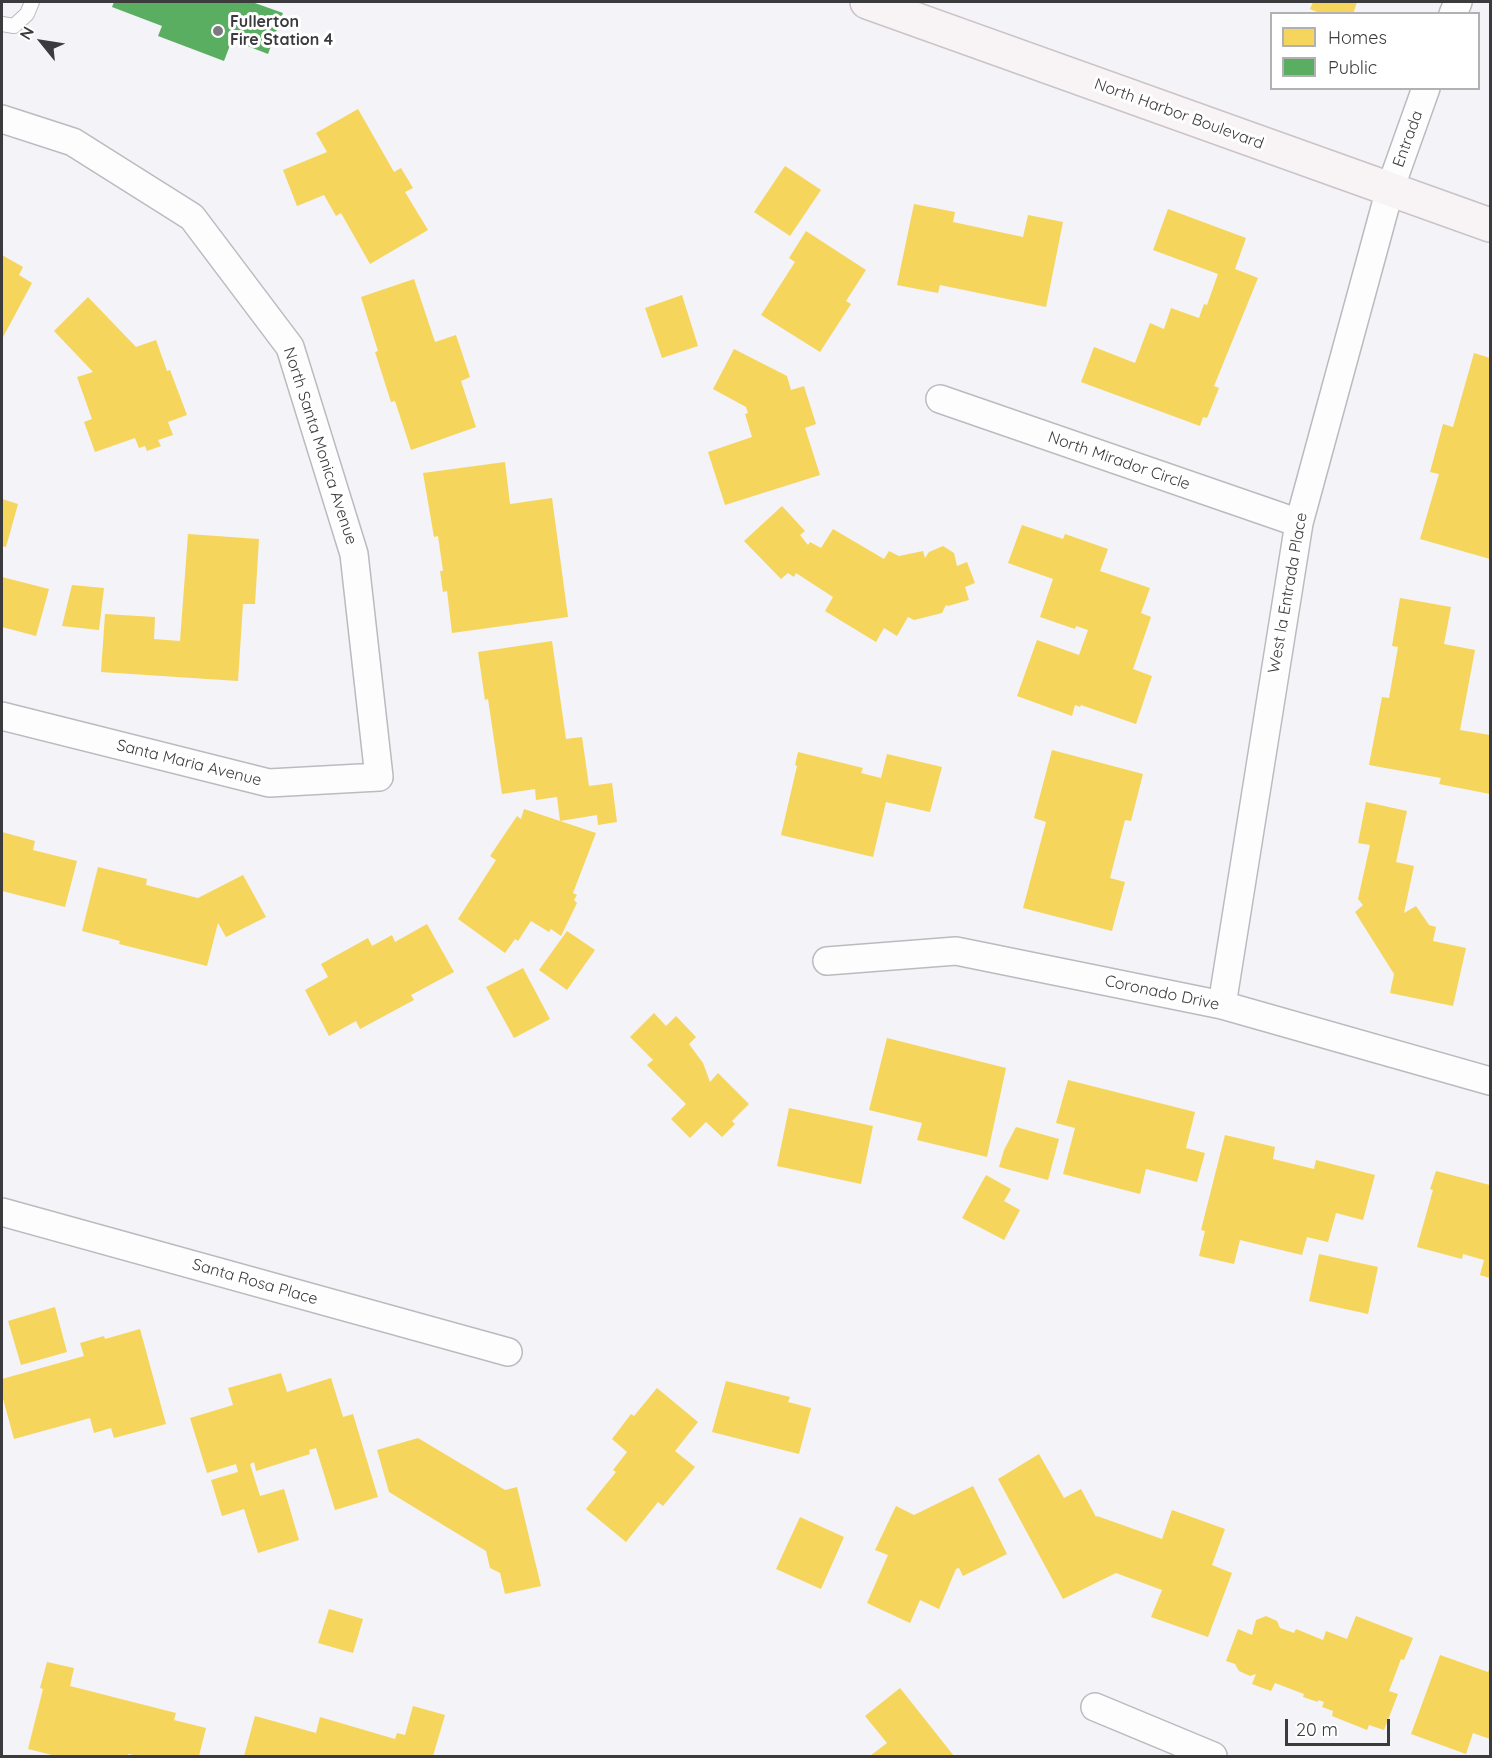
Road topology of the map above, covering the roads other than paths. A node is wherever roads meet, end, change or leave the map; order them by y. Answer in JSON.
{"nodes":[{"id":1,"x":32,"y":2,"type":"edge"},
{"id":2,"x":867,"y":2,"type":"edge"},
{"id":3,"x":2,"y":24,"type":"edge"},
{"id":4,"x":1425,"y":90,"type":"edge"},
{"id":5,"x":2,"y":119,"type":"edge"},
{"id":6,"x":1389,"y":189,"type":"junction"},
{"id":7,"x":1491,"y":225,"type":"edge"},
{"id":8,"x":940,"y":399,"type":"dead end"},
{"id":9,"x":1299,"y":523,"type":"junction"},
{"id":10,"x":2,"y":716,"type":"edge"},
{"id":11,"x":379,"y":777,"type":"joint"},
{"id":12,"x":827,"y":961,"type":"dead end"},
{"id":13,"x":1222,"y":1005,"type":"junction"},
{"id":14,"x":1491,"y":1081,"type":"edge"},
{"id":15,"x":2,"y":1212,"type":"edge"},
{"id":16,"x":508,"y":1353,"type":"dead end"},
{"id":17,"x":1095,"y":1707,"type":"dead end"},
{"id":18,"x":1213,"y":1756,"type":"edge"}],
"edges":[{"from":1,"to":3,"type":"lane"},
{"from":2,"to":6,"type":"main road","name":"North Harbor Boulevard"},
{"from":4,"to":6,"type":"street","name":"Entrada"},
{"from":5,"to":11,"type":"street","name":"North Santa Monica Avenue"},
{"from":6,"to":7,"type":"main road","name":"North Harbor Boulevard"},
{"from":6,"to":9,"type":"street","name":"West la Entrada Place"},
{"from":8,"to":9,"type":"street","name":"North Mirador Circle"},
{"from":9,"to":13,"type":"street","name":"West la Entrada Place"},
{"from":10,"to":11,"type":"street","name":"Santa Maria Avenue"},
{"from":12,"to":13,"type":"street","name":"Coronado Drive"},
{"from":13,"to":14,"type":"street","name":"Coronado Drive"},
{"from":15,"to":16,"type":"street","name":"Santa Rosa Place"},
{"from":17,"to":18,"type":"street"}]}
